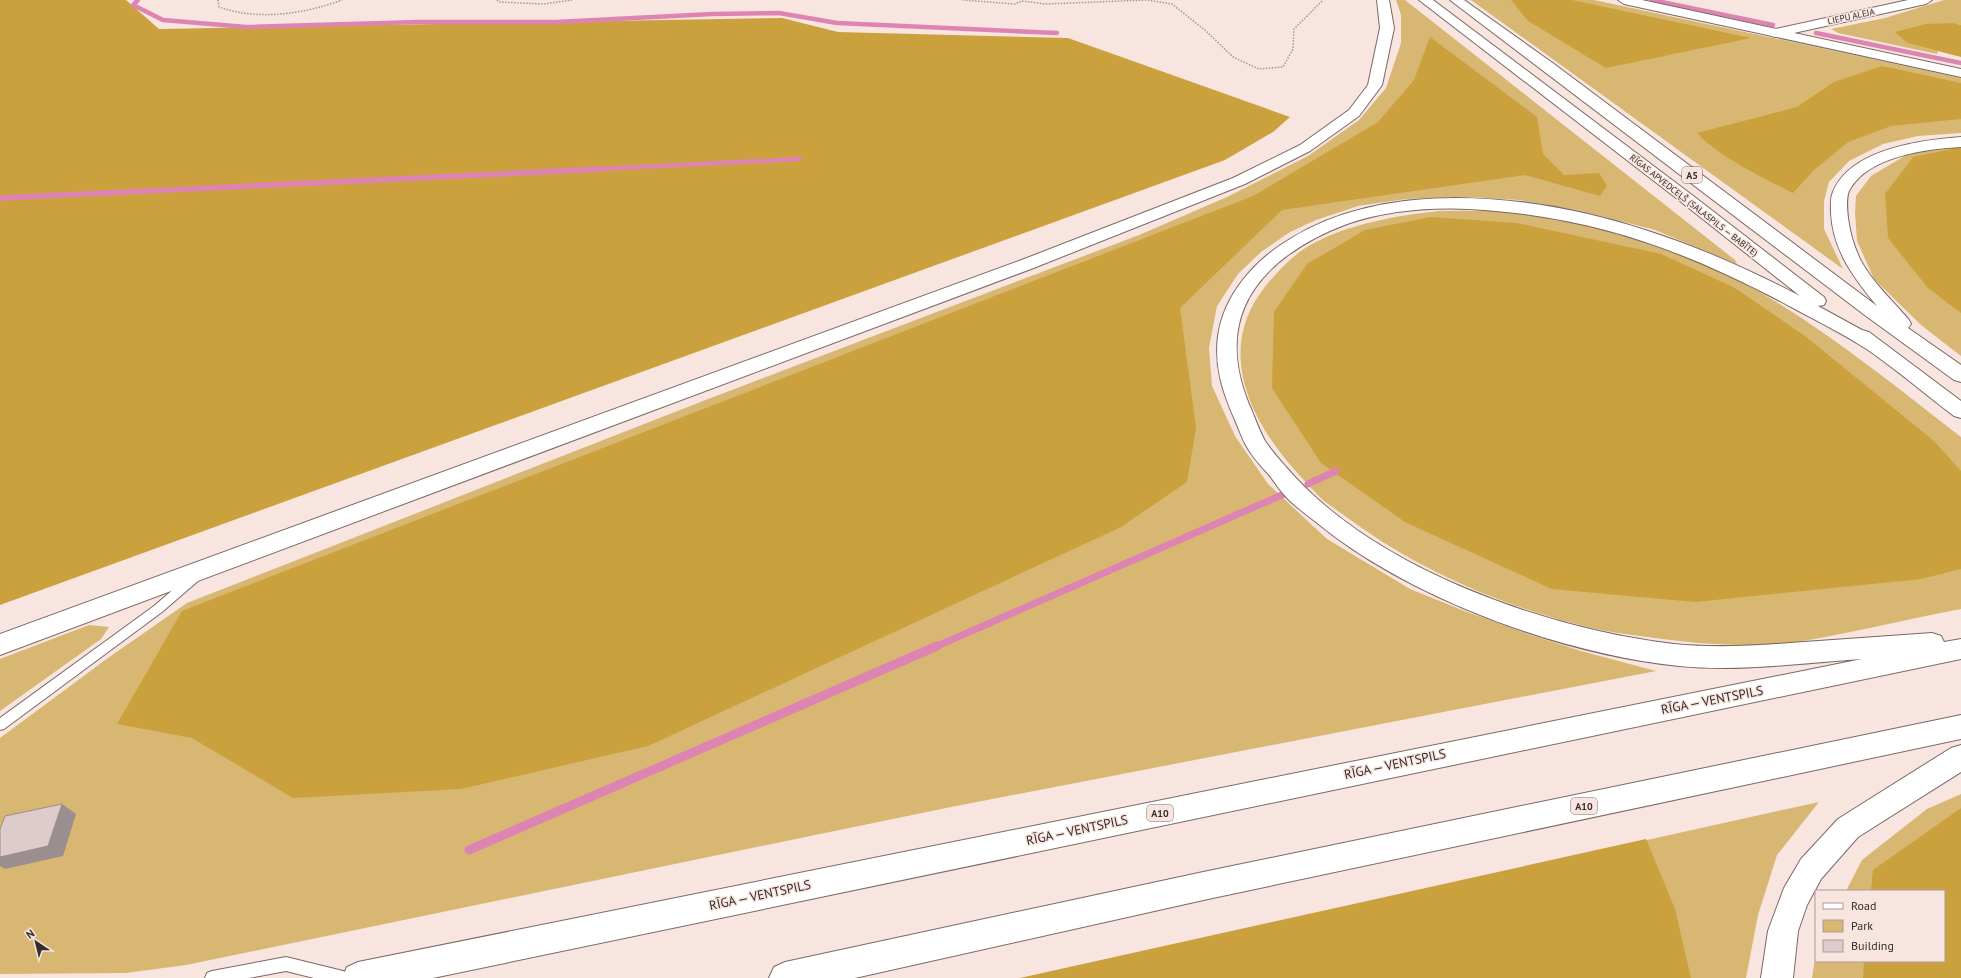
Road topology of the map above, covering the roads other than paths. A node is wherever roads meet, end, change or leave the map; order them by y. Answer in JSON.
{"nodes":[{"id":1,"x":1382,"y":0,"type":"edge"},
{"id":2,"x":1425,"y":0,"type":"edge"},
{"id":3,"x":1456,"y":0,"type":"edge"},
{"id":4,"x":1624,"y":0,"type":"edge"},
{"id":5,"x":1926,"y":0,"type":"edge"},
{"id":6,"x":1776,"y":33,"type":"junction"},
{"id":7,"x":1961,"y":73,"type":"edge"},
{"id":8,"x":1961,"y":142,"type":"edge"},
{"id":9,"x":1872,"y":344,"type":"junction"},
{"id":10,"x":1919,"y":345,"type":"junction"},
{"id":11,"x":1961,"y":375,"type":"edge"},
{"id":12,"x":1961,"y":411,"type":"edge"},
{"id":13,"x":203,"y":570,"type":"junction"},
{"id":14,"x":1961,"y":641,"type":"edge"},
{"id":15,"x":0,"y":645,"type":"edge"},
{"id":16,"x":1961,"y":649,"type":"edge"},
{"id":17,"x":0,"y":725,"type":"edge"},
{"id":18,"x":1961,"y":727,"type":"edge"},
{"id":19,"x":1961,"y":757,"type":"edge"},
{"id":20,"x":212,"y":978,"type":"edge"},
{"id":21,"x":343,"y":978,"type":"edge"},
{"id":22,"x":358,"y":978,"type":"edge"},
{"id":23,"x":785,"y":978,"type":"edge"},
{"id":24,"x":1777,"y":978,"type":"edge"}],
"edges":[{"from":1,"to":13,"type":"main road"},
{"from":2,"to":9,"type":"main road","name":"RĪGAS APVEDCEĻŠ (SALASPILS — BABĪTE)","number":"A5"},
{"from":3,"to":10,"type":"main road","name":"RĪGAS APVEDCEĻŠ (SALASPILS — BABĪTE)","number":"A5"},
{"from":4,"to":6,"type":"main road"},
{"from":5,"to":6,"type":"main road","name":"LIEPU ALEJA"},
{"from":6,"to":7,"type":"main road"},
{"from":8,"to":10,"type":"main road"},
{"from":9,"to":12,"type":"main road","name":"RĪGAS APVEDCEĻŠ (SALASPILS — BABĪTE)","number":"A5"},
{"from":9,"to":14,"type":"main road"},
{"from":10,"to":11,"type":"main road","name":"RĪGAS APVEDCEĻŠ (SALASPILS — BABĪTE)","number":"A5"},
{"from":13,"to":15,"type":"main road"},
{"from":13,"to":17,"type":"lane"},
{"from":16,"to":22,"type":"main road","name":"RĪGA — VENTSPILS","number":"A10"},
{"from":18,"to":23,"type":"main road","number":"A10"},
{"from":19,"to":24,"type":"main road"},
{"from":20,"to":21,"type":"lane"}]}
